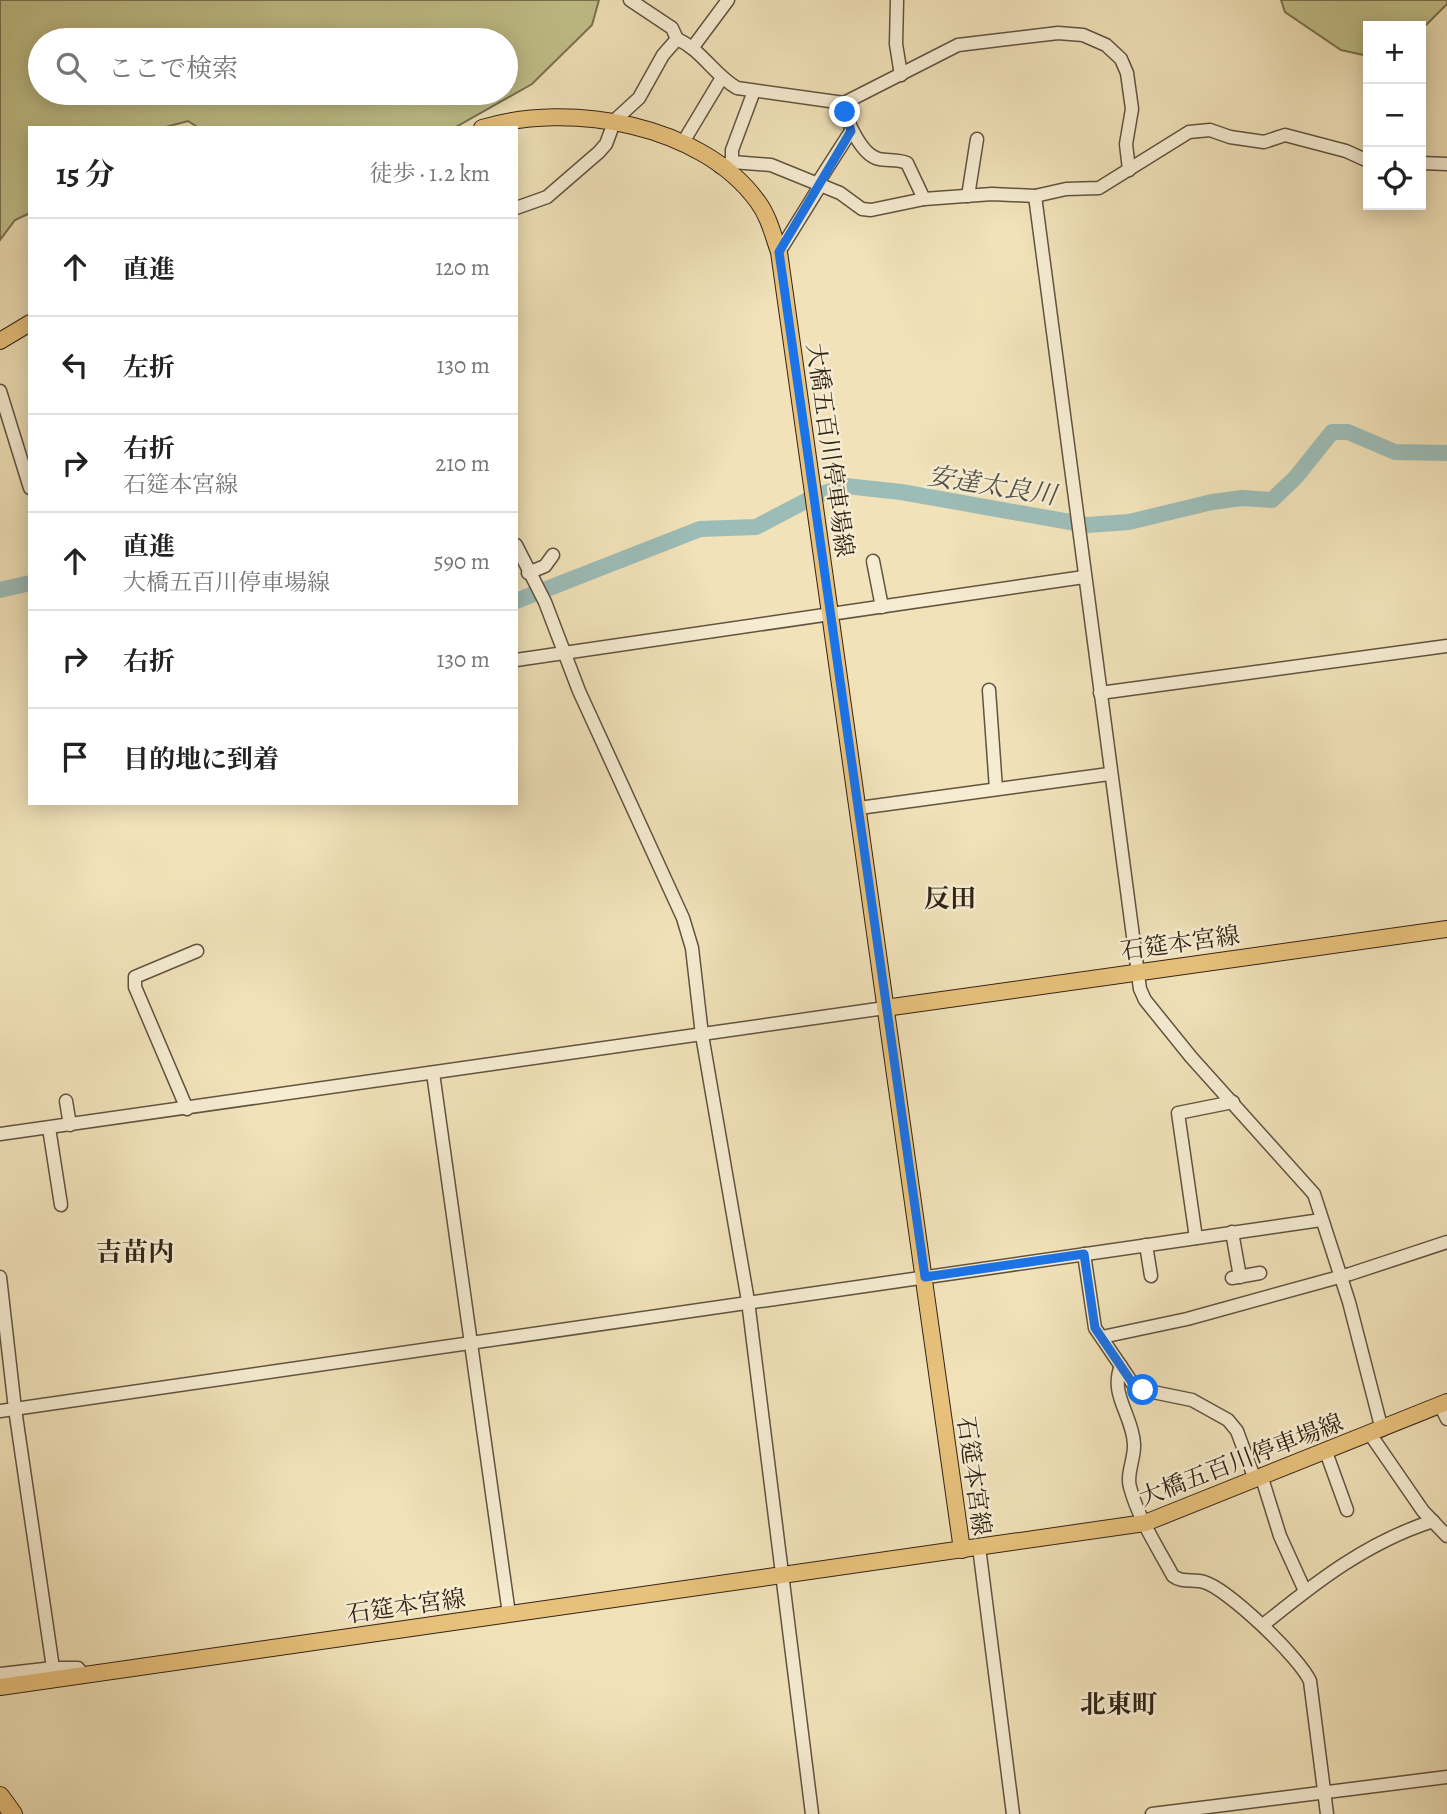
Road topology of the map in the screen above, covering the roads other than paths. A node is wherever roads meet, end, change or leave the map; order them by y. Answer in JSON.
{"nodes":[{"id":1,"x":630,"y":0,"type":"edge"},
{"id":2,"x":728,"y":0,"type":"edge"},
{"id":3,"x":897,"y":0,"type":"edge"},
{"id":4,"x":677,"y":39,"type":"junction"},
{"id":5,"x":693,"y":47,"type":"junction"},
{"id":6,"x":901,"y":75,"type":"junction"},
{"id":7,"x":721,"y":79,"type":"junction"},
{"id":8,"x":754,"y":91,"type":"junction"},
{"id":9,"x":844,"y":103,"type":"junction"},
{"id":10,"x":615,"y":120,"type":"junction"},
{"id":11,"x":491,"y":126,"type":"edge"},
{"id":12,"x":851,"y":131,"type":"junction"},
{"id":13,"x":977,"y":139,"type":"dead end"},
{"id":14,"x":682,"y":144,"type":"junction"},
{"id":15,"x":1363,"y":158,"type":"edge"},
{"id":16,"x":1426,"y":163,"type":"edge"},
{"id":17,"x":726,"y":164,"type":"junction"},
{"id":18,"x":1447,"y":164,"type":"edge"},
{"id":19,"x":1129,"y":170,"type":"junction"},
{"id":20,"x":819,"y":185,"type":"junction"},
{"id":21,"x":968,"y":196,"type":"junction"},
{"id":22,"x":1035,"y":197,"type":"junction"},
{"id":23,"x":924,"y":199,"type":"junction"},
{"id":24,"x":518,"y":207,"type":"edge"},
{"id":25,"x":779,"y":252,"type":"junction"},
{"id":26,"x":28,"y":324,"type":"edge"},
{"id":27,"x":0,"y":341,"type":"edge"},
{"id":28,"x":0,"y":391,"type":"edge"},
{"id":29,"x":28,"y":482,"type":"edge"},
{"id":30,"x":518,"y":549,"type":"edge"},
{"id":31,"x":553,"y":555,"type":"dead end"},
{"id":32,"x":873,"y":561,"type":"dead end"},
{"id":33,"x":531,"y":575,"type":"junction"},
{"id":34,"x":1084,"y":577,"type":"junction"},
{"id":35,"x":882,"y":607,"type":"junction"},
{"id":36,"x":830,"y":615,"type":"junction"},
{"id":37,"x":1447,"y":646,"type":"edge"},
{"id":38,"x":564,"y":654,"type":"junction"},
{"id":39,"x":518,"y":660,"type":"edge"},
{"id":40,"x":989,"y":690,"type":"dead end"},
{"id":41,"x":1100,"y":693,"type":"junction"},
{"id":42,"x":1109,"y":774,"type":"junction"},
{"id":43,"x":996,"y":789,"type":"junction"},
{"id":44,"x":859,"y":808,"type":"junction"},
{"id":45,"x":1447,"y":929,"type":"edge"},
{"id":46,"x":197,"y":951,"type":"dead end"},
{"id":47,"x":1135,"y":972,"type":"junction"},
{"id":48,"x":886,"y":1008,"type":"junction"},
{"id":49,"x":702,"y":1035,"type":"junction"},
{"id":50,"x":433,"y":1073,"type":"junction"},
{"id":51,"x":66,"y":1101,"type":"dead end"},
{"id":52,"x":1233,"y":1102,"type":"junction"},
{"id":53,"x":187,"y":1109,"type":"junction"},
{"id":54,"x":70,"y":1125,"type":"junction"},
{"id":55,"x":49,"y":1128,"type":"junction"},
{"id":56,"x":0,"y":1134,"type":"edge"},
{"id":57,"x":61,"y":1205,"type":"dead end"},
{"id":58,"x":1321,"y":1220,"type":"junction"},
{"id":59,"x":1231,"y":1232,"type":"junction"},
{"id":60,"x":1196,"y":1238,"type":"junction"},
{"id":61,"x":1447,"y":1242,"type":"edge"},
{"id":62,"x":1146,"y":1245,"type":"junction"},
{"id":63,"x":1084,"y":1254,"type":"junction"},
{"id":64,"x":1260,"y":1273,"type":"dead end"},
{"id":65,"x":1339,"y":1274,"type":"junction"},
{"id":66,"x":1151,"y":1276,"type":"dead end"},
{"id":67,"x":0,"y":1277,"type":"edge"},
{"id":68,"x":925,"y":1277,"type":"junction"},
{"id":69,"x":748,"y":1301,"type":"junction"},
{"id":70,"x":2,"y":1306,"type":"edge"},
{"id":71,"x":1102,"y":1338,"type":"junction"},
{"id":72,"x":471,"y":1343,"type":"junction"},
{"id":73,"x":1121,"y":1366,"type":"junction"},
{"id":74,"x":15,"y":1409,"type":"junction"},
{"id":75,"x":1445,"y":1409,"type":"edge"},
{"id":76,"x":0,"y":1410,"type":"edge"},
{"id":77,"x":1376,"y":1432,"type":"junction"},
{"id":78,"x":1326,"y":1452,"type":"junction"},
{"id":79,"x":1258,"y":1476,"type":"junction"},
{"id":80,"x":1347,"y":1510,"type":"dead end"},
{"id":81,"x":1433,"y":1521,"type":"junction"},
{"id":82,"x":1145,"y":1523,"type":"junction"},
{"id":83,"x":1447,"y":1536,"type":"edge"},
{"id":84,"x":979,"y":1547,"type":"junction"},
{"id":85,"x":962,"y":1550,"type":"junction"},
{"id":86,"x":782,"y":1573,"type":"junction"},
{"id":87,"x":1305,"y":1591,"type":"junction"},
{"id":88,"x":509,"y":1614,"type":"junction"},
{"id":89,"x":1262,"y":1625,"type":"junction"},
{"id":90,"x":53,"y":1668,"type":"junction"},
{"id":91,"x":0,"y":1674,"type":"edge"},
{"id":92,"x":84,"y":1676,"type":"junction"},
{"id":93,"x":0,"y":1687,"type":"edge"},
{"id":94,"x":1447,"y":1777,"type":"edge"},
{"id":95,"x":1324,"y":1792,"type":"junction"},
{"id":96,"x":0,"y":1796,"type":"edge"},
{"id":97,"x":13,"y":1814,"type":"edge"},
{"id":98,"x":812,"y":1814,"type":"edge"},
{"id":99,"x":1013,"y":1814,"type":"edge"},
{"id":100,"x":1152,"y":1814,"type":"edge"},
{"id":101,"x":1327,"y":1814,"type":"edge"}],
"edges":[{"from":1,"to":4,"type":"street"},
{"from":2,"to":5,"type":"street"},
{"from":3,"to":6,"type":"street"},
{"from":4,"to":5,"type":"street"},
{"from":4,"to":10,"type":"street"},
{"from":5,"to":7,"type":"street"},
{"from":6,"to":9,"type":"street"},
{"from":6,"to":19,"type":"street"},
{"from":7,"to":8,"type":"street"},
{"from":7,"to":14,"type":"street"},
{"from":8,"to":9,"type":"street"},
{"from":8,"to":17,"type":"street"},
{"from":9,"to":12,"type":"street"},
{"from":10,"to":11,"type":"main road","name":"大橋五百川停車場線"},
{"from":10,"to":14,"type":"main road","name":"大橋五百川停車場線"},
{"from":10,"to":24,"type":"street"},
{"from":12,"to":20,"type":"street"},
{"from":12,"to":23,"type":"street"},
{"from":13,"to":21,"type":"street"},
{"from":14,"to":17,"type":"main road","name":"大橋五百川停車場線"},
{"from":15,"to":19,"type":"street"},
{"from":16,"to":18,"type":"street"},
{"from":17,"to":20,"type":"street"},
{"from":17,"to":25,"type":"main road","name":"大橋五百川停車場線"},
{"from":19,"to":22,"type":"street"},
{"from":20,"to":23,"type":"street"},
{"from":20,"to":25,"type":"street"},
{"from":21,"to":22,"type":"street"},
{"from":21,"to":23,"type":"street"},
{"from":22,"to":34,"type":"street"},
{"from":25,"to":36,"type":"main road","name":"大橋五百川停車場線"},
{"from":26,"to":27,"type":"main road"},
{"from":28,"to":29,"type":"street"},
{"from":30,"to":33,"type":"street"},
{"from":31,"to":33,"type":"street"},
{"from":32,"to":35,"type":"street"},
{"from":33,"to":38,"type":"street"},
{"from":34,"to":35,"type":"street"},
{"from":34,"to":41,"type":"street"},
{"from":35,"to":36,"type":"street"},
{"from":36,"to":38,"type":"street"},
{"from":36,"to":44,"type":"main road","name":"大橋五百川停車場線"},
{"from":37,"to":41,"type":"street"},
{"from":38,"to":39,"type":"street"},
{"from":38,"to":49,"type":"street"},
{"from":40,"to":43,"type":"street"},
{"from":41,"to":42,"type":"street"},
{"from":42,"to":43,"type":"street"},
{"from":42,"to":47,"type":"street"},
{"from":43,"to":44,"type":"street"},
{"from":44,"to":48,"type":"main road","name":"大橋五百川停車場線"},
{"from":45,"to":47,"type":"main road","name":"石筵本宮線"},
{"from":46,"to":53,"type":"street"},
{"from":47,"to":48,"type":"main road","name":"石筵本宮線"},
{"from":47,"to":52,"type":"street"},
{"from":48,"to":49,"type":"street"},
{"from":48,"to":68,"type":"main road","name":"石筵本宮線"},
{"from":49,"to":50,"type":"street"},
{"from":49,"to":69,"type":"street"},
{"from":50,"to":53,"type":"street"},
{"from":50,"to":72,"type":"street"},
{"from":51,"to":54,"type":"street"},
{"from":52,"to":58,"type":"street"},
{"from":52,"to":60,"type":"street"},
{"from":53,"to":54,"type":"street"},
{"from":54,"to":55,"type":"street"},
{"from":55,"to":56,"type":"street"},
{"from":55,"to":57,"type":"street"},
{"from":58,"to":59,"type":"street"},
{"from":58,"to":65,"type":"street"},
{"from":59,"to":60,"type":"street"},
{"from":59,"to":64,"type":"street"},
{"from":60,"to":62,"type":"street"},
{"from":61,"to":65,"type":"street"},
{"from":62,"to":63,"type":"street"},
{"from":62,"to":66,"type":"street"},
{"from":63,"to":68,"type":"street"},
{"from":63,"to":71,"type":"street"},
{"from":65,"to":71,"type":"street"},
{"from":65,"to":77,"type":"street"},
{"from":67,"to":70,"type":"street"},
{"from":68,"to":69,"type":"street"},
{"from":68,"to":85,"type":"main road","name":"石筵本宮線"},
{"from":69,"to":72,"type":"street"},
{"from":69,"to":86,"type":"street"},
{"from":70,"to":74,"type":"street"},
{"from":71,"to":73,"type":"street"},
{"from":72,"to":74,"type":"street"},
{"from":72,"to":88,"type":"street"},
{"from":73,"to":79,"type":"street"},
{"from":73,"to":82,"type":"street"},
{"from":74,"to":76,"type":"street"},
{"from":74,"to":90,"type":"street"},
{"from":75,"to":77,"type":"main road","name":"大橋五百川停車場線"},
{"from":77,"to":78,"type":"main road","name":"大橋五百川停車場線"},
{"from":77,"to":81,"type":"street"},
{"from":78,"to":79,"type":"main road","name":"大橋五百川停車場線"},
{"from":78,"to":80,"type":"street"},
{"from":79,"to":82,"type":"main road","name":"大橋五百川停車場線"},
{"from":79,"to":87,"type":"street"},
{"from":81,"to":83,"type":"street"},
{"from":81,"to":87,"type":"street"},
{"from":82,"to":84,"type":"main road","name":"大橋五百川停車場線"},
{"from":82,"to":89,"type":"street"},
{"from":84,"to":85,"type":"main road","name":"大橋五百川停車場線"},
{"from":84,"to":99,"type":"street"},
{"from":85,"to":86,"type":"main road","name":"石筵本宮線"},
{"from":86,"to":88,"type":"main road","name":"石筵本宮線"},
{"from":86,"to":98,"type":"street"},
{"from":87,"to":89,"type":"street"},
{"from":88,"to":92,"type":"main road","name":"石筵本宮線"},
{"from":89,"to":95,"type":"street"},
{"from":90,"to":91,"type":"street"},
{"from":90,"to":92,"type":"street"},
{"from":92,"to":93,"type":"main road","name":"石筵本宮線"},
{"from":94,"to":95,"type":"street"},
{"from":95,"to":100,"type":"street"},
{"from":95,"to":101,"type":"street"},
{"from":96,"to":97,"type":"highway"}]}
